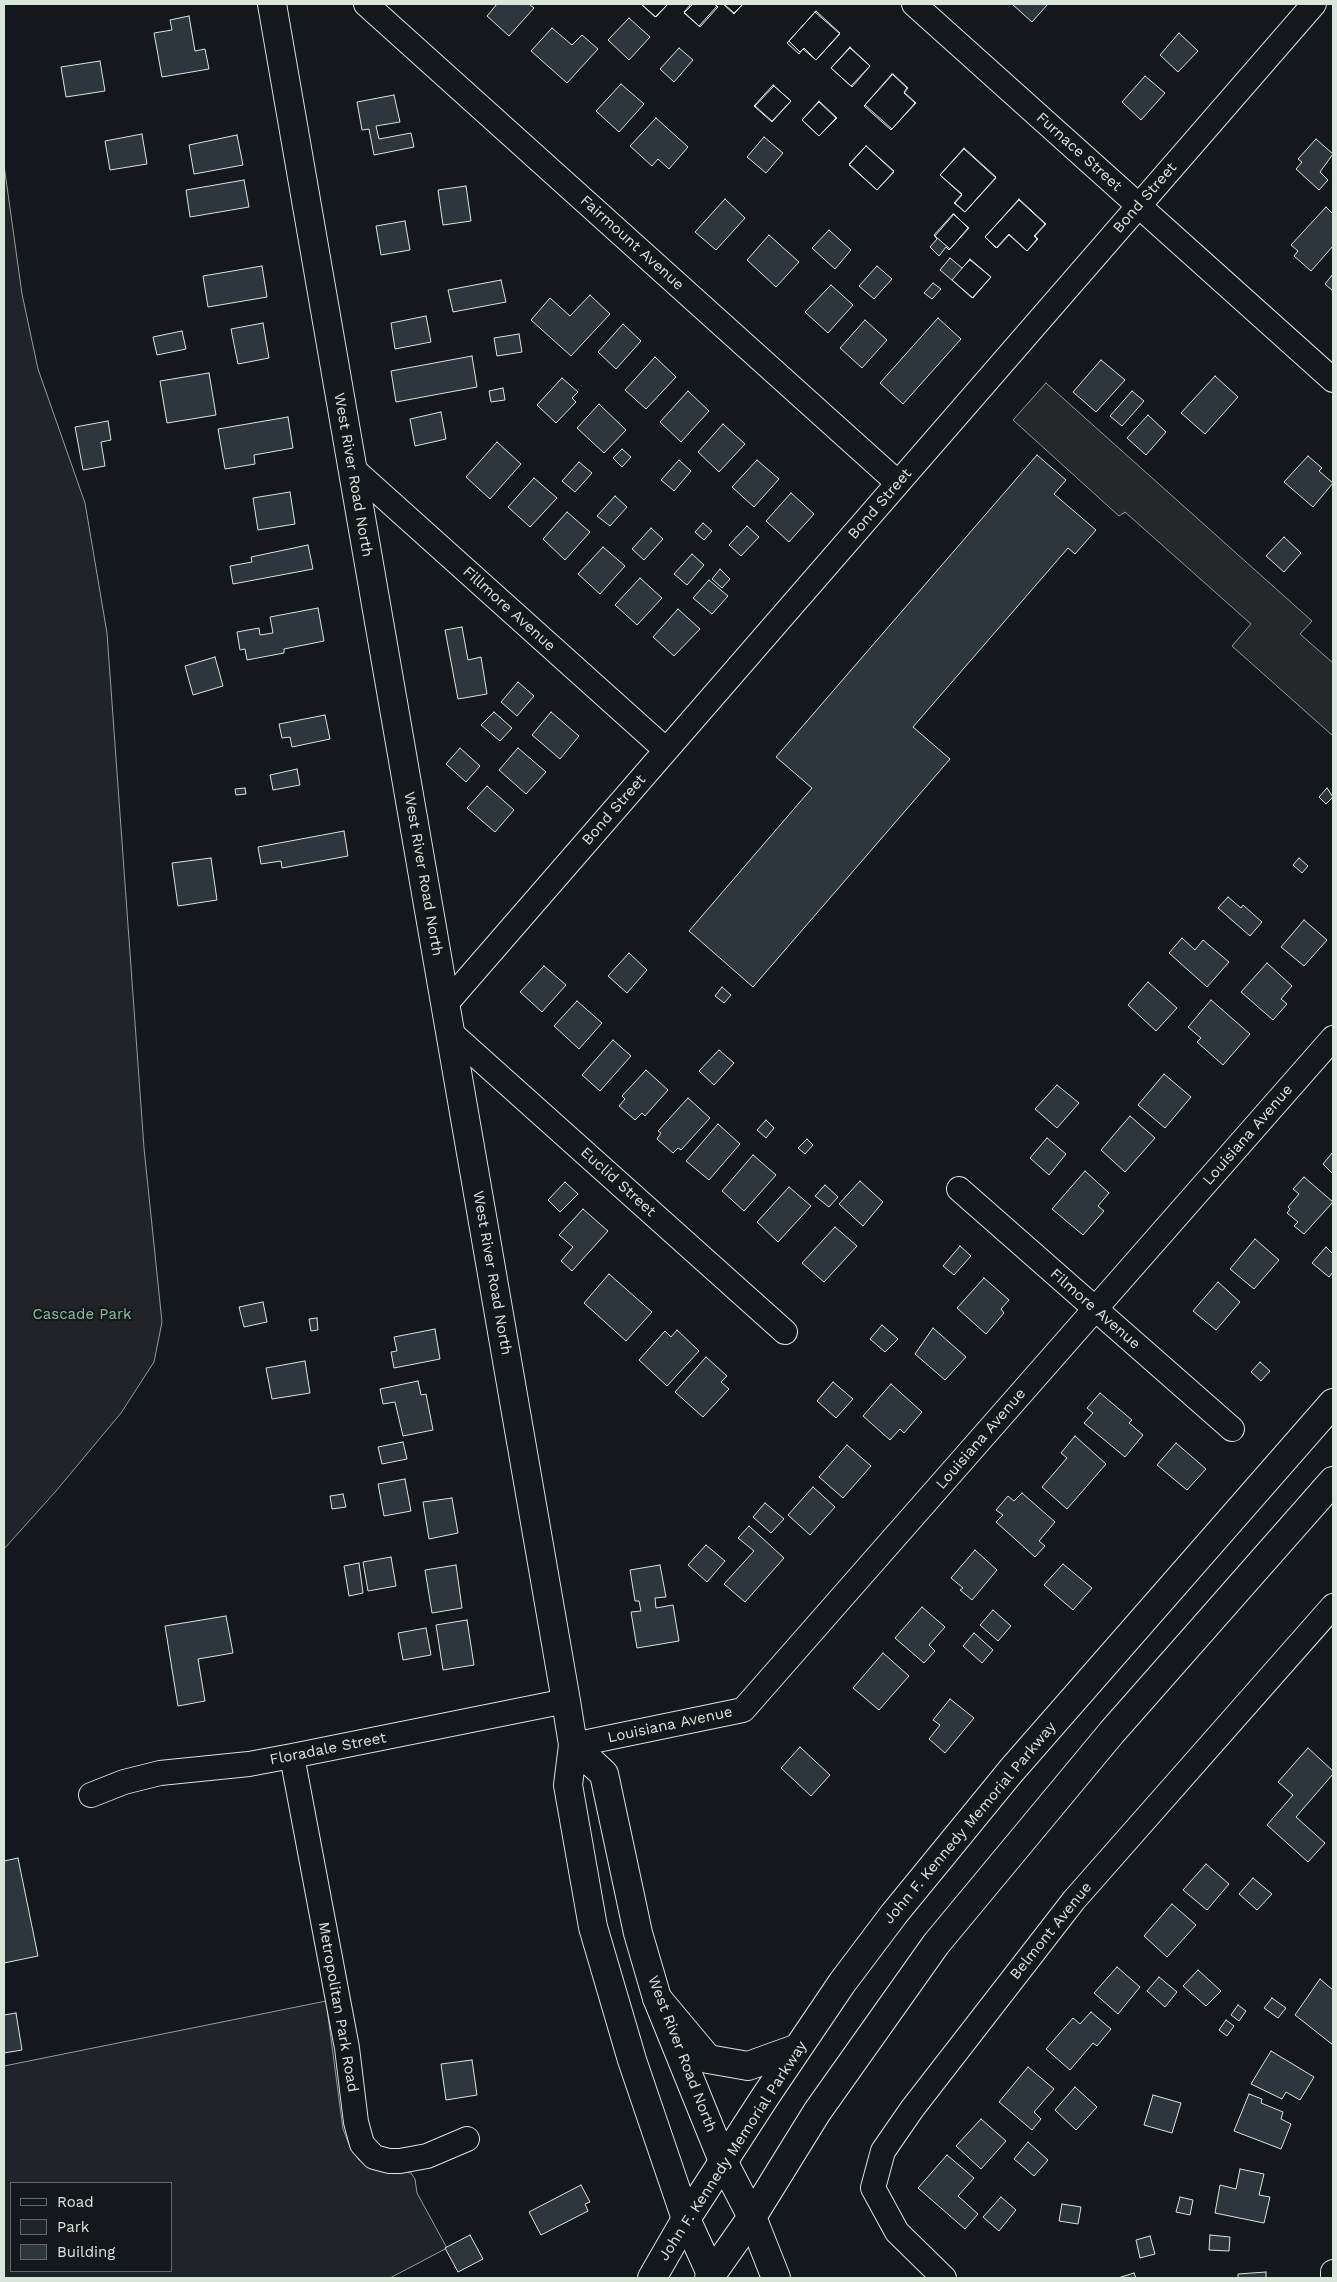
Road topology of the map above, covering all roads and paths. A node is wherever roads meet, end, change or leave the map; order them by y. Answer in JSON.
{"nodes":[{"id":1,"x":272,"y":4,"type":"edge"},
{"id":2,"x":366,"y":4,"type":"edge"},
{"id":3,"x":914,"y":4,"type":"edge"},
{"id":4,"x":1314,"y":4,"type":"edge"},
{"id":5,"x":1139,"y":206,"type":"junction"},
{"id":6,"x":1333,"y":380,"type":"edge"},
{"id":7,"x":352,"y":468,"type":"junction"},
{"id":8,"x":898,"y":483,"type":"junction"},
{"id":9,"x":666,"y":750,"type":"junction"},
{"id":10,"x":445,"y":1005,"type":"junction"},
{"id":11,"x":450,"y":1032,"type":"junction"},
{"id":12,"x":1333,"y":1038,"type":"edge"},
{"id":13,"x":959,"y":1189,"type":"dead end"},
{"id":14,"x":1095,"y":1309,"type":"junction"},
{"id":15,"x":785,"y":1332,"type":"dead end"},
{"id":16,"x":1333,"y":1403,"type":"edge"},
{"id":17,"x":1232,"y":1429,"type":"dead end"},
{"id":18,"x":1333,"y":1480,"type":"edge"},
{"id":19,"x":1333,"y":1606,"type":"edge"},
{"id":20,"x":566,"y":1701,"type":"junction"},
{"id":21,"x":573,"y":1745,"type":"junction"},
{"id":22,"x":292,"y":1756,"type":"junction"},
{"id":23,"x":91,"y":1796,"type":"dead end"},
{"id":24,"x":657,"y":1998,"type":"junction"},
{"id":25,"x":798,"y":2048,"type":"junction"},
{"id":26,"x":467,"y":2139,"type":"dead end"},
{"id":27,"x":724,"y":2161,"type":"junction"},
{"id":28,"x":752,"y":2217,"type":"junction"},
{"id":29,"x":686,"y":2219,"type":"junction"},
{"id":30,"x":711,"y":2277,"type":"edge"},
{"id":31,"x":652,"y":2278,"type":"edge"},
{"id":32,"x":776,"y":2278,"type":"edge"},
{"id":33,"x":944,"y":2278,"type":"edge"}],
"edges":[{"from":1,"to":7,"type":"main road","name":"West River Road North"},
{"from":2,"to":8,"type":"street","name":"Fairmount Avenue"},
{"from":3,"to":5,"type":"street","name":"Furnace Street"},
{"from":4,"to":5,"type":"street","name":"Bond Street"},
{"from":5,"to":6,"type":"street","name":"Furnace Street"},
{"from":5,"to":8,"type":"street","name":"Bond Street"},
{"from":7,"to":9,"type":"street","name":"Fillmore Avenue"},
{"from":7,"to":10,"type":"main road","name":"West River Road North"},
{"from":8,"to":9,"type":"street","name":"Bond Street"},
{"from":9,"to":10,"type":"street","name":"Bond Street"},
{"from":10,"to":11,"type":"main road","name":"West River Road North"},
{"from":11,"to":15,"type":"street","name":"Euclid Street"},
{"from":11,"to":20,"type":"main road","name":"West River Road North"},
{"from":12,"to":14,"type":"street","name":"Louisiana Avenue"},
{"from":13,"to":14,"type":"street","name":"Filmore Avenue"},
{"from":14,"to":17,"type":"street","name":"Filmore Avenue"},
{"from":14,"to":21,"type":"street","name":"Louisiana Avenue"},
{"from":16,"to":25,"type":"main road","name":"John F. Kennedy Memorial Parkway"},
{"from":18,"to":28,"type":"main road"},
{"from":19,"to":33,"type":"street","name":"Belmont Avenue"},
{"from":20,"to":21,"type":"main road","name":"West River Road North"},
{"from":20,"to":22,"type":"street","name":"Floradale Street"},
{"from":21,"to":24,"type":"main road","name":"West River Road North"},
{"from":21,"to":29,"type":"main road","name":"West River Road North"},
{"from":22,"to":23,"type":"street","name":"Floradale Street"},
{"from":22,"to":26,"type":"street","name":"Metropolitan Park Road"},
{"from":24,"to":25,"type":"main road"},
{"from":24,"to":27,"type":"main road","name":"West River Road North"},
{"from":25,"to":27,"type":"main road","name":"John F. Kennedy Memorial Parkway"},
{"from":27,"to":28,"type":"main road","name":"West River Road North"},
{"from":27,"to":29,"type":"main road","name":"John F. Kennedy Memorial Parkway"},
{"from":28,"to":30,"type":"main road"},
{"from":28,"to":32,"type":"main road","name":"West River Road North"},
{"from":29,"to":30,"type":"main road","name":"West River Road North"},
{"from":29,"to":31,"type":"main road","name":"John F. Kennedy Memorial Parkway"}]}
